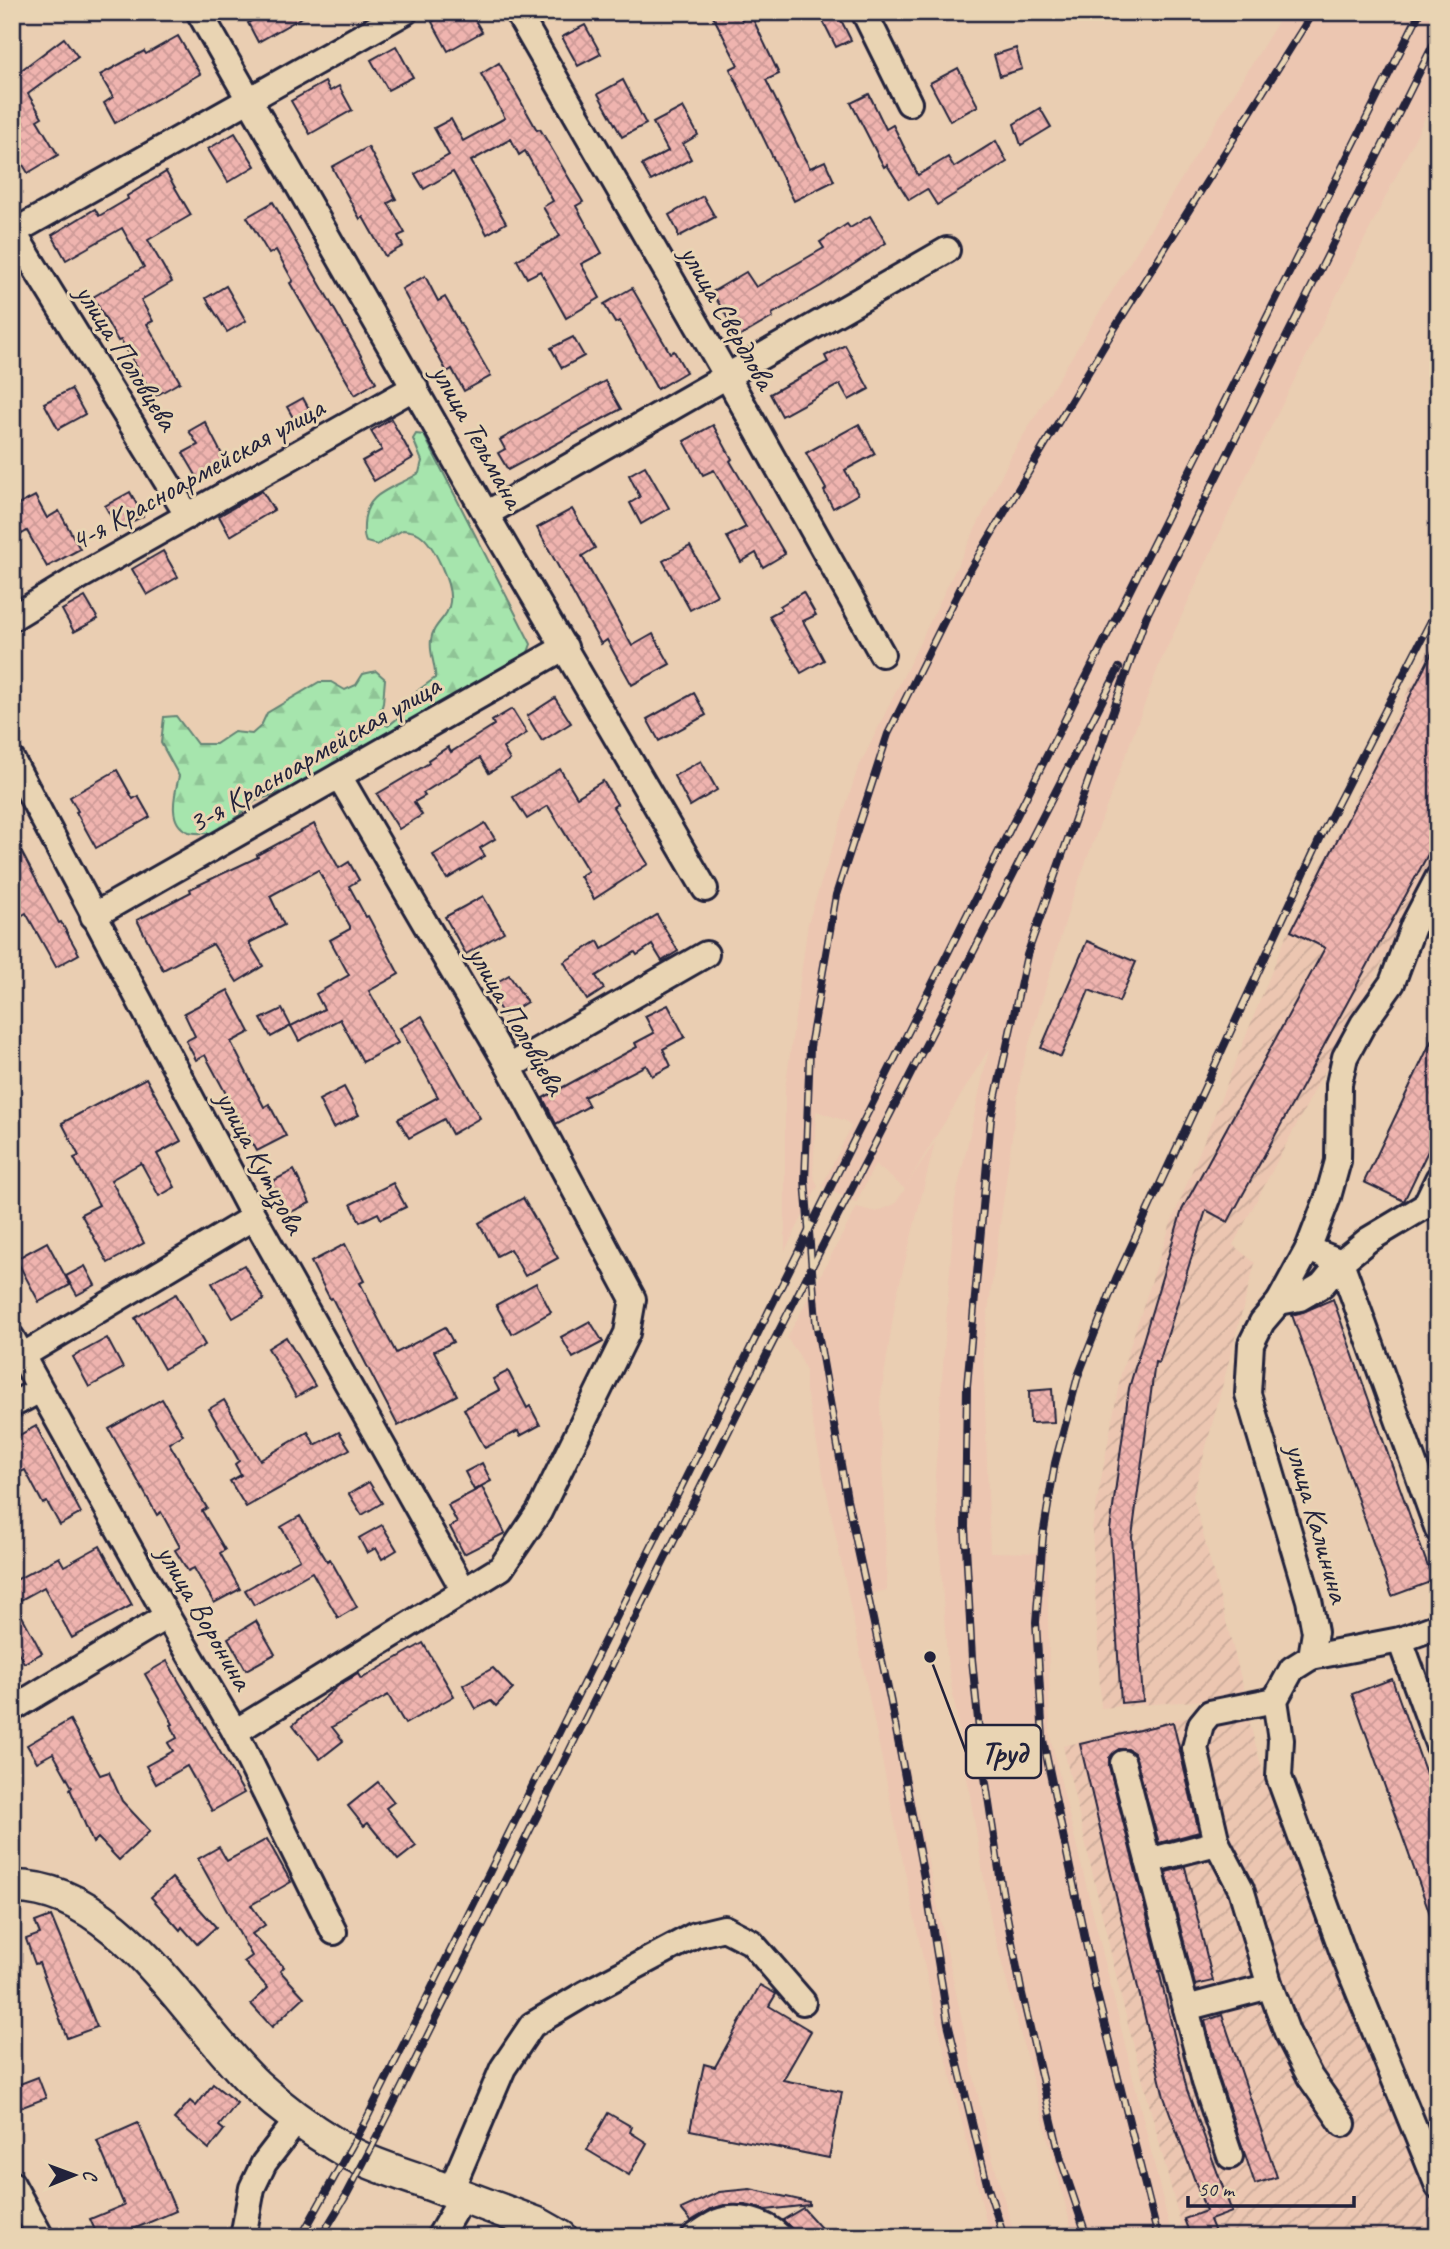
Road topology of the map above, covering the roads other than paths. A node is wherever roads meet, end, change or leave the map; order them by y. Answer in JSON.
{"nodes":[{"id":1,"x":199,"y":12,"type":"edge"},
{"id":2,"x":405,"y":12,"type":"edge"},
{"id":3,"x":517,"y":12,"type":"edge"},
{"id":4,"x":864,"y":12,"type":"edge"},
{"id":5,"x":248,"y":100,"type":"junction"},
{"id":6,"x":909,"y":103,"type":"dead end"},
{"id":7,"x":13,"y":232,"type":"edge"},
{"id":8,"x":947,"y":250,"type":"dead end"},
{"id":9,"x":728,"y":378,"type":"junction"},
{"id":10,"x":415,"y":387,"type":"junction"},
{"id":11,"x":486,"y":514,"type":"junction"},
{"id":12,"x":188,"y":516,"type":"junction"},
{"id":13,"x":12,"y":618,"type":"edge"},
{"id":14,"x":565,"y":647,"type":"junction"},
{"id":15,"x":882,"y":654,"type":"dead end"},
{"id":16,"x":12,"y":760,"type":"edge"},
{"id":17,"x":339,"y":776,"type":"junction"},
{"id":18,"x":18,"y":787,"type":"edge"},
{"id":19,"x":1438,"y":878,"type":"edge"},
{"id":20,"x":705,"y":889,"type":"dead end"},
{"id":21,"x":93,"y":916,"type":"junction"},
{"id":22,"x":706,"y":954,"type":"dead end"},
{"id":23,"x":509,"y":1067,"type":"junction"},
{"id":24,"x":1438,"y":1179,"type":"edge"},
{"id":25,"x":254,"y":1217,"type":"junction"},
{"id":26,"x":1308,"y":1249,"type":"junction"},
{"id":27,"x":1341,"y":1262,"type":"junction"},
{"id":28,"x":1279,"y":1302,"type":"junction"},
{"id":29,"x":17,"y":1347,"type":"edge"},
{"id":30,"x":40,"y":1390,"type":"junction"},
{"id":31,"x":12,"y":1405,"type":"edge"},
{"id":32,"x":1438,"y":1530,"type":"edge"},
{"id":33,"x":463,"y":1589,"type":"junction"},
{"id":34,"x":167,"y":1616,"type":"junction"},
{"id":35,"x":1438,"y":1626,"type":"edge"},
{"id":36,"x":1400,"y":1640,"type":"junction"},
{"id":37,"x":1311,"y":1657,"type":"junction"},
{"id":38,"x":1275,"y":1700,"type":"junction"},
{"id":39,"x":12,"y":1709,"type":"edge"},
{"id":40,"x":235,"y":1732,"type":"junction"},
{"id":41,"x":1438,"y":1744,"type":"edge"},
{"id":42,"x":1123,"y":1763,"type":"dead end"},
{"id":43,"x":1217,"y":1843,"type":"junction"},
{"id":44,"x":1148,"y":1861,"type":"junction"},
{"id":45,"x":12,"y":1887,"type":"edge"},
{"id":46,"x":334,"y":1932,"type":"dead end"},
{"id":47,"x":1270,"y":1986,"type":"junction"},
{"id":48,"x":803,"y":2002,"type":"dead end"},
{"id":49,"x":1186,"y":2008,"type":"junction"},
{"id":50,"x":298,"y":2119,"type":"junction"},
{"id":51,"x":1343,"y":2124,"type":"dead end"},
{"id":52,"x":1230,"y":2156,"type":"dead end"},
{"id":53,"x":12,"y":2184,"type":"edge"},
{"id":54,"x":1438,"y":2186,"type":"edge"},
{"id":55,"x":457,"y":2194,"type":"junction"},
{"id":56,"x":41,"y":2237,"type":"edge"},
{"id":57,"x":243,"y":2237,"type":"edge"},
{"id":58,"x":439,"y":2237,"type":"edge"},
{"id":59,"x":561,"y":2237,"type":"edge"},
{"id":60,"x":694,"y":2237,"type":"edge"},
{"id":61,"x":780,"y":2237,"type":"edge"}],
"edges":[{"from":1,"to":5,"type":"street","name":"улица Тельмана"},
{"from":2,"to":5,"type":"street"},
{"from":3,"to":9,"type":"street","name":"улица Свердлова"},
{"from":4,"to":6,"type":"street"},
{"from":5,"to":7,"type":"street"},
{"from":5,"to":10,"type":"street","name":"улица Тельмана"},
{"from":7,"to":12,"type":"street","name":"улица Половцева"},
{"from":8,"to":9,"type":"street"},
{"from":9,"to":11,"type":"street"},
{"from":9,"to":15,"type":"street","name":"улица Свердлова"},
{"from":10,"to":11,"type":"street","name":"улица Тельмана"},
{"from":10,"to":12,"type":"street","name":"4-я Красноармейская улица"},
{"from":11,"to":14,"type":"street","name":"улица Тельмана"},
{"from":12,"to":13,"type":"street","name":"4-я Красноармейская улица"},
{"from":14,"to":17,"type":"street","name":"3-я Красноармейская улица"},
{"from":14,"to":20,"type":"street","name":"улица Тельмана"},
{"from":16,"to":18,"type":"street","name":"улица Кутузова"},
{"from":17,"to":21,"type":"street","name":"3-я Красноармейская улица"},
{"from":17,"to":23,"type":"street","name":"улица Половцева"},
{"from":18,"to":21,"type":"street","name":"улица Кутузова"},
{"from":19,"to":26,"type":"street","name":"улица Калинина"},
{"from":21,"to":25,"type":"street","name":"улица Кутузова"},
{"from":22,"to":23,"type":"street"},
{"from":23,"to":33,"type":"street","name":"улица Половцева"},
{"from":24,"to":27,"type":"street"},
{"from":25,"to":29,"type":"street"},
{"from":25,"to":33,"type":"street","name":"улица Кутузова"},
{"from":26,"to":27,"type":"street"},
{"from":26,"to":28,"type":"street","name":"улица Калинина"},
{"from":27,"to":28,"type":"street"},
{"from":27,"to":32,"type":"street"},
{"from":28,"to":37,"type":"street","name":"улица Калинина"},
{"from":29,"to":30,"type":"street","name":"улица Воронина"},
{"from":30,"to":31,"type":"street"},
{"from":30,"to":34,"type":"street","name":"улица Воронина"},
{"from":33,"to":40,"type":"street"},
{"from":34,"to":39,"type":"street"},
{"from":34,"to":40,"type":"street","name":"улица Воронина"},
{"from":35,"to":36,"type":"street"},
{"from":36,"to":37,"type":"street"},
{"from":36,"to":41,"type":"street"},
{"from":37,"to":38,"type":"street"},
{"from":38,"to":43,"type":"street"},
{"from":38,"to":54,"type":"street"},
{"from":40,"to":46,"type":"street","name":"улица Воронина"},
{"from":42,"to":44,"type":"street"},
{"from":43,"to":44,"type":"street"},
{"from":43,"to":47,"type":"street"},
{"from":44,"to":49,"type":"street"},
{"from":45,"to":50,"type":"main road"},
{"from":47,"to":49,"type":"street"},
{"from":47,"to":51,"type":"street"},
{"from":48,"to":55,"type":"street"},
{"from":49,"to":52,"type":"street"},
{"from":50,"to":55,"type":"main road"},
{"from":50,"to":57,"type":"street"},
{"from":53,"to":56,"type":"street"},
{"from":55,"to":58,"type":"street"},
{"from":55,"to":59,"type":"main road"},
{"from":60,"to":61,"type":"street"}]}
